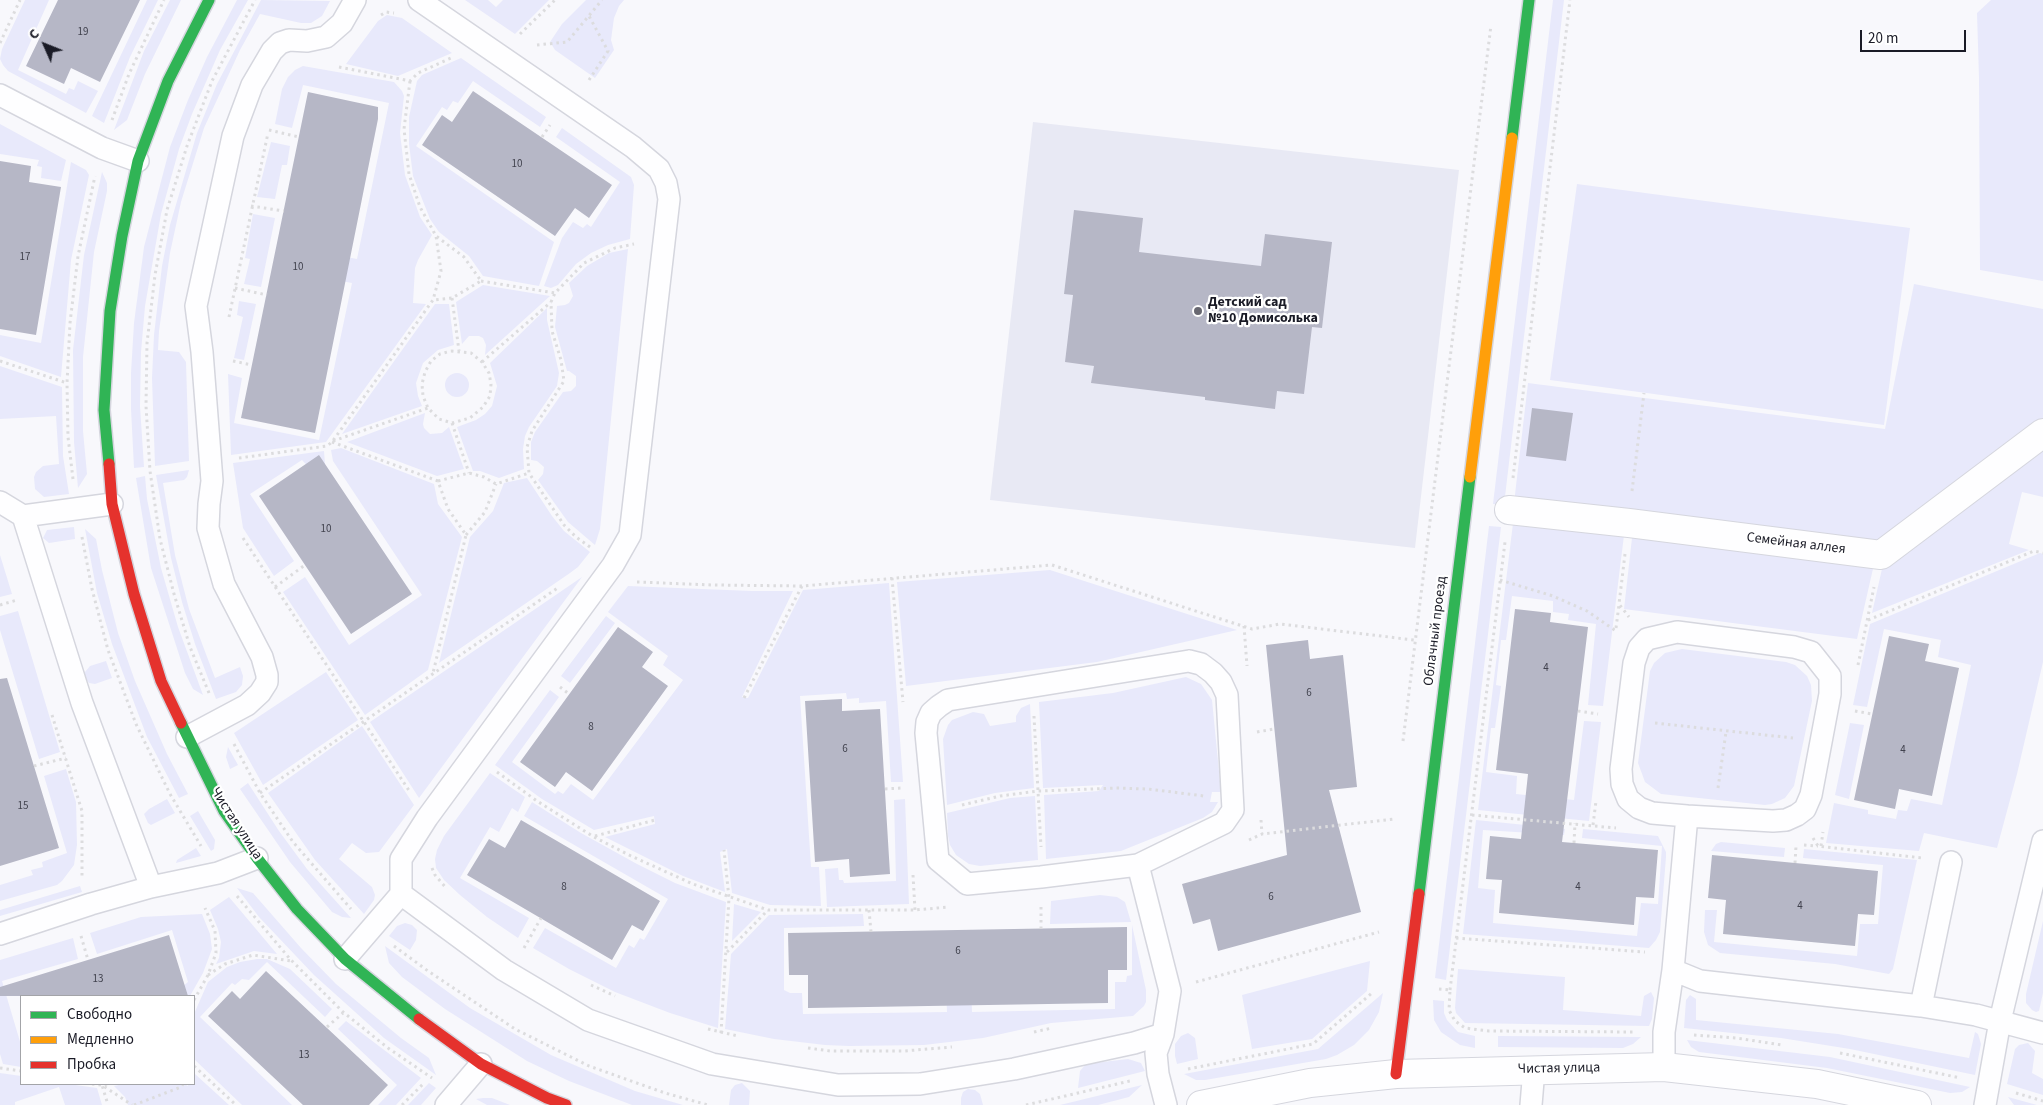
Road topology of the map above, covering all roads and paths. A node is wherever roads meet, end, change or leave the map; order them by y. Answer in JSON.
{"nodes":[{"id":1,"x":20,"y":0,"type":"edge"},
{"id":2,"x":164,"y":0,"type":"edge"},
{"id":3,"x":210,"y":0,"type":"edge"},
{"id":4,"x":255,"y":0,"type":"edge"},
{"id":5,"x":354,"y":0,"type":"edge"},
{"id":6,"x":419,"y":0,"type":"edge"},
{"id":7,"x":555,"y":0,"type":"edge"},
{"id":8,"x":602,"y":0,"type":"edge"},
{"id":9,"x":1529,"y":0,"type":"edge"},
{"id":10,"x":402,"y":13,"type":"dead end"},
{"id":11,"x":380,"y":16,"type":"dead end"},
{"id":12,"x":589,"y":16,"type":"junction"},
{"id":13,"x":1491,"y":20,"type":"dead end"},
{"id":14,"x":514,"y":40,"type":"dead end"},
{"id":15,"x":0,"y":43,"type":"edge"},
{"id":16,"x":532,"y":46,"type":"dead end"},
{"id":17,"x":452,"y":58,"type":"dead end"},
{"id":18,"x":345,"y":59,"type":"dead end"},
{"id":19,"x":331,"y":66,"type":"dead end"},
{"id":20,"x":339,"y":67,"type":"junction"},
{"id":21,"x":410,"y":81,"type":"junction"},
{"id":22,"x":584,"y":87,"type":"dead end"},
{"id":23,"x":0,"y":95,"type":"edge"},
{"id":24,"x":555,"y":119,"type":"dead end"},
{"id":25,"x":271,"y":120,"type":"dead end"},
{"id":26,"x":269,"y":130,"type":"junction"},
{"id":27,"x":299,"y":137,"type":"dead end"},
{"id":28,"x":542,"y":137,"type":"dead end"},
{"id":29,"x":102,"y":148,"type":"junction"},
{"id":30,"x":138,"y":161,"type":"junction"},
{"id":31,"x":251,"y":206,"type":"junction"},
{"id":32,"x":284,"y":211,"type":"dead end"},
{"id":33,"x":635,"y":235,"type":"dead end"},
{"id":34,"x":436,"y":236,"type":"junction"},
{"id":35,"x":634,"y":244,"type":"junction"},
{"id":36,"x":633,"y":254,"type":"dead end"},
{"id":37,"x":481,"y":281,"type":"junction"},
{"id":38,"x":235,"y":288,"type":"junction"},
{"id":39,"x":555,"y":294,"type":"junction"},
{"id":40,"x":267,"y":295,"type":"dead end"},
{"id":41,"x":452,"y":298,"type":"junction"},
{"id":42,"x":433,"y":300,"type":"junction"},
{"id":43,"x":551,"y":302,"type":"junction"},
{"id":44,"x":228,"y":322,"type":"dead end"},
{"id":45,"x":459,"y":351,"type":"junction"},
{"id":46,"x":0,"y":361,"type":"edge"},
{"id":47,"x":233,"y":361,"type":"dead end"},
{"id":48,"x":482,"y":362,"type":"junction"},
{"id":49,"x":252,"y":365,"type":"dead end"},
{"id":50,"x":67,"y":383,"type":"junction"},
{"id":51,"x":428,"y":408,"type":"junction"},
{"id":52,"x":452,"y":423,"type":"junction"},
{"id":53,"x":2043,"y":433,"type":"edge"},
{"id":54,"x":332,"y":442,"type":"junction"},
{"id":55,"x":235,"y":458,"type":"dead end"},
{"id":56,"x":529,"y":473,"type":"junction"},
{"id":57,"x":469,"y":474,"type":"junction"},
{"id":58,"x":438,"y":481,"type":"junction"},
{"id":59,"x":496,"y":484,"type":"junction"},
{"id":60,"x":0,"y":502,"type":"edge"},
{"id":61,"x":112,"y":504,"type":"junction"},
{"id":62,"x":77,"y":508,"type":"junction"},
{"id":63,"x":1509,"y":510,"type":"dead end"},
{"id":64,"x":23,"y":516,"type":"junction"},
{"id":65,"x":239,"y":532,"type":"dead end"},
{"id":66,"x":466,"y":535,"type":"junction"},
{"id":67,"x":596,"y":551,"type":"dead end"},
{"id":68,"x":2043,"y":553,"type":"edge"},
{"id":69,"x":305,"y":565,"type":"dead end"},
{"id":70,"x":613,"y":565,"type":"junction"},
{"id":71,"x":1500,"y":580,"type":"dead end"},
{"id":72,"x":563,"y":584,"type":"dead end"},
{"id":73,"x":802,"y":586,"type":"junction"},
{"id":74,"x":275,"y":587,"type":"junction"},
{"id":75,"x":14,"y":591,"type":"dead end"},
{"id":76,"x":17,"y":600,"type":"junction"},
{"id":77,"x":0,"y":605,"type":"edge"},
{"id":78,"x":20,"y":609,"type":"dead end"},
{"id":79,"x":1867,"y":621,"type":"dead end"},
{"id":80,"x":1616,"y":631,"type":"dead end"},
{"id":81,"x":433,"y":673,"type":"junction"},
{"id":82,"x":1033,"y":688,"type":"junction"},
{"id":83,"x":744,"y":698,"type":"dead end"},
{"id":84,"x":1848,"y":710,"type":"dead end"},
{"id":85,"x":1578,"y":711,"type":"dead end"},
{"id":86,"x":51,"y":712,"type":"dead end"},
{"id":87,"x":1607,"y":714,"type":"dead end"},
{"id":88,"x":1872,"y":714,"type":"dead end"},
{"id":89,"x":220,"y":718,"type":"junction"},
{"id":90,"x":1628,"y":720,"type":"junction"},
{"id":91,"x":363,"y":722,"type":"junction"},
{"id":92,"x":1274,"y":729,"type":"dead end"},
{"id":93,"x":1253,"y":732,"type":"dead end"},
{"id":94,"x":186,"y":737,"type":"junction"},
{"id":95,"x":1822,"y":741,"type":"junction"},
{"id":96,"x":66,"y":758,"type":"junction"},
{"id":97,"x":34,"y":766,"type":"dead end"},
{"id":98,"x":497,"y":772,"type":"dead end"},
{"id":99,"x":908,"y":787,"type":"dead end"},
{"id":100,"x":885,"y":789,"type":"dead end"},
{"id":101,"x":1038,"y":791,"type":"junction"},
{"id":102,"x":260,"y":792,"type":"junction"},
{"id":103,"x":1233,"y":799,"type":"junction"},
{"id":104,"x":933,"y":810,"type":"junction"},
{"id":105,"x":1472,"y":814,"type":"dead end"},
{"id":106,"x":1797,"y":815,"type":"junction"},
{"id":107,"x":1686,"y":816,"type":"junction"},
{"id":108,"x":427,"y":818,"type":"junction"},
{"id":109,"x":1394,"y":818,"type":"dead end"},
{"id":110,"x":655,"y":820,"type":"dead end"},
{"id":111,"x":1575,"y":824,"type":"junction"},
{"id":112,"x":1593,"y":825,"type":"dead end"},
{"id":113,"x":594,"y":837,"type":"junction"},
{"id":114,"x":1245,"y":841,"type":"dead end"},
{"id":115,"x":2043,"y":841,"type":"edge"},
{"id":116,"x":1574,"y":843,"type":"dead end"},
{"id":117,"x":1787,"y":844,"type":"dead end"},
{"id":118,"x":1797,"y":845,"type":"junction"},
{"id":119,"x":1818,"y":846,"type":"junction"},
{"id":120,"x":724,"y":850,"type":"dead end"},
{"id":121,"x":257,"y":858,"type":"junction"},
{"id":122,"x":430,"y":862,"type":"dead end"},
{"id":123,"x":1951,"y":862,"type":"joint"},
{"id":124,"x":1795,"y":863,"type":"dead end"},
{"id":125,"x":1138,"y":865,"type":"junction"},
{"id":126,"x":218,"y":873,"type":"junction"},
{"id":127,"x":1041,"y":877,"type":"junction"},
{"id":128,"x":82,"y":880,"type":"dead end"},
{"id":129,"x":151,"y":887,"type":"junction"},
{"id":130,"x":448,"y":890,"type":"dead end"},
{"id":131,"x":401,"y":894,"type":"junction"},
{"id":132,"x":729,"y":898,"type":"junction"},
{"id":133,"x":954,"y":906,"type":"dead end"},
{"id":134,"x":205,"y":908,"type":"dead end"},
{"id":135,"x":768,"y":910,"type":"junction"},
{"id":136,"x":869,"y":910,"type":"junction"},
{"id":137,"x":541,"y":918,"type":"dead end"},
{"id":138,"x":1041,"y":929,"type":"dead end"},
{"id":139,"x":372,"y":930,"type":"junction"},
{"id":140,"x":80,"y":932,"type":"dead end"},
{"id":141,"x":871,"y":932,"type":"dead end"},
{"id":142,"x":1379,"y":932,"type":"dead end"},
{"id":143,"x":0,"y":934,"type":"edge"},
{"id":144,"x":1456,"y":938,"type":"dead end"},
{"id":145,"x":517,"y":943,"type":"dead end"},
{"id":146,"x":524,"y":948,"type":"junction"},
{"id":147,"x":727,"y":952,"type":"junction"},
{"id":148,"x":532,"y":953,"type":"dead end"},
{"id":149,"x":345,"y":959,"type":"junction"},
{"id":150,"x":88,"y":960,"type":"dead end"},
{"id":151,"x":291,"y":961,"type":"junction"},
{"id":152,"x":1674,"y":962,"type":"junction"},
{"id":153,"x":208,"y":975,"type":"junction"},
{"id":154,"x":587,"y":983,"type":"dead end"},
{"id":155,"x":1170,"y":991,"type":"junction"},
{"id":156,"x":195,"y":998,"type":"edge"},
{"id":157,"x":623,"y":1000,"type":"dead end"},
{"id":158,"x":1921,"y":1006,"type":"junction"},
{"id":159,"x":343,"y":1012,"type":"junction"},
{"id":160,"x":2000,"y":1021,"type":"junction"},
{"id":161,"x":327,"y":1027,"type":"dead end"},
{"id":162,"x":703,"y":1027,"type":"dead end"},
{"id":163,"x":1058,"y":1028,"type":"dead end"},
{"id":164,"x":721,"y":1032,"type":"junction"},
{"id":165,"x":1032,"y":1033,"type":"dead end"},
{"id":166,"x":2043,"y":1033,"type":"edge"},
{"id":167,"x":1163,"y":1034,"type":"junction"},
{"id":168,"x":748,"y":1038,"type":"dead end"},
{"id":169,"x":961,"y":1046,"type":"dead end"},
{"id":170,"x":802,"y":1047,"type":"dead end"},
{"id":171,"x":481,"y":1064,"type":"junction"},
{"id":172,"x":195,"y":1067,"type":"edge"},
{"id":173,"x":1664,"y":1067,"type":"junction"},
{"id":174,"x":0,"y":1068,"type":"edge"},
{"id":175,"x":1534,"y":1069,"type":"junction"},
{"id":176,"x":20,"y":1071,"type":"edge"},
{"id":177,"x":1396,"y":1074,"type":"junction"},
{"id":178,"x":429,"y":1077,"type":"junction"},
{"id":179,"x":102,"y":1085,"type":"joint"},
{"id":180,"x":182,"y":1085,"type":"edge"},
{"id":181,"x":451,"y":1099,"type":"edge"},
{"id":182,"x":108,"y":1105,"type":"edge"},
{"id":183,"x":133,"y":1105,"type":"edge"},
{"id":184,"x":236,"y":1105,"type":"edge"},
{"id":185,"x":402,"y":1105,"type":"edge"},
{"id":186,"x":566,"y":1105,"type":"edge"},
{"id":187,"x":708,"y":1105,"type":"edge"},
{"id":188,"x":1166,"y":1105,"type":"edge"},
{"id":189,"x":1201,"y":1105,"type":"edge"},
{"id":190,"x":1531,"y":1105,"type":"edge"},
{"id":191,"x":1917,"y":1105,"type":"edge"},
{"id":192,"x":1985,"y":1105,"type":"edge"}],
"edges":[{"from":1,"to":15,"type":"path"},
{"from":2,"to":29,"type":"path"},
{"from":3,"to":30,"type":"street","name":"Чистая улица"},
{"from":4,"to":89,"type":"path"},
{"from":5,"to":89,"type":"lane"},
{"from":6,"to":70,"type":"lane"},
{"from":7,"to":14,"type":"path"},
{"from":8,"to":12,"type":"path"},
{"from":9,"to":177,"type":"street","name":"Облачный проезд"},
{"from":10,"to":11,"type":"path"},
{"from":12,"to":16,"type":"path"},
{"from":12,"to":22,"type":"path"},
{"from":13,"to":73,"type":"path"},
{"from":17,"to":21,"type":"path"},
{"from":18,"to":20,"type":"path"},
{"from":19,"to":20,"type":"path"},
{"from":20,"to":21,"type":"path"},
{"from":21,"to":34,"type":"path"},
{"from":23,"to":29,"type":"lane"},
{"from":24,"to":28,"type":"path"},
{"from":25,"to":26,"type":"path"},
{"from":26,"to":27,"type":"path"},
{"from":26,"to":31,"type":"path"},
{"from":29,"to":30,"type":"lane"},
{"from":29,"to":50,"type":"path"},
{"from":30,"to":61,"type":"street","name":"Чистая улица"},
{"from":31,"to":32,"type":"path"},
{"from":31,"to":38,"type":"path"},
{"from":33,"to":35,"type":"path"},
{"from":34,"to":37,"type":"path"},
{"from":34,"to":42,"type":"path"},
{"from":35,"to":36,"type":"path"},
{"from":35,"to":39,"type":"path"},
{"from":37,"to":39,"type":"path"},
{"from":37,"to":41,"type":"path"},
{"from":38,"to":40,"type":"path"},
{"from":38,"to":44,"type":"path"},
{"from":39,"to":43,"type":"path"},
{"from":41,"to":42,"type":"path"},
{"from":41,"to":45,"type":"path"},
{"from":42,"to":54,"type":"path"},
{"from":43,"to":48,"type":"path"},
{"from":43,"to":56,"type":"path"},
{"from":45,"to":48,"type":"path"},
{"from":45,"to":51,"type":"path"},
{"from":46,"to":50,"type":"path"},
{"from":47,"to":49,"type":"path"},
{"from":48,"to":52,"type":"path"},
{"from":50,"to":62,"type":"path"},
{"from":51,"to":52,"type":"path"},
{"from":51,"to":54,"type":"path"},
{"from":52,"to":57,"type":"path"},
{"from":53,"to":63,"type":"street","name":"Семейная аллея"},
{"from":54,"to":55,"type":"path"},
{"from":54,"to":58,"type":"path"},
{"from":56,"to":59,"type":"path"},
{"from":56,"to":67,"type":"path"},
{"from":57,"to":58,"type":"path"},
{"from":57,"to":59,"type":"path"},
{"from":58,"to":66,"type":"path"},
{"from":59,"to":66,"type":"path"},
{"from":60,"to":64,"type":"lane"},
{"from":61,"to":62,"type":"lane"},
{"from":61,"to":94,"type":"street","name":"Чистая улица"},
{"from":62,"to":64,"type":"lane"},
{"from":62,"to":126,"type":"path"},
{"from":64,"to":129,"type":"lane"},
{"from":65,"to":74,"type":"path"},
{"from":66,"to":81,"type":"path"},
{"from":68,"to":79,"type":"path"},
{"from":69,"to":74,"type":"path"},
{"from":70,"to":73,"type":"path"},
{"from":70,"to":108,"type":"lane"},
{"from":71,"to":80,"type":"path"},
{"from":72,"to":81,"type":"path"},
{"from":73,"to":83,"type":"path"},
{"from":74,"to":91,"type":"path"},
{"from":75,"to":76,"type":"path"},
{"from":76,"to":77,"type":"path"},
{"from":76,"to":78,"type":"path"},
{"from":81,"to":91,"type":"path"},
{"from":82,"to":101,"type":"path"},
{"from":82,"to":103,"type":"lane"},
{"from":82,"to":104,"type":"lane"},
{"from":84,"to":88,"type":"path"},
{"from":85,"to":87,"type":"path"},
{"from":86,"to":96,"type":"path"},
{"from":89,"to":94,"type":"lane"},
{"from":89,"to":102,"type":"path"},
{"from":90,"to":95,"type":"path"},
{"from":90,"to":95,"type":"lane"},
{"from":90,"to":107,"type":"lane"},
{"from":91,"to":102,"type":"path"},
{"from":91,"to":108,"type":"path"},
{"from":92,"to":93,"type":"path"},
{"from":94,"to":121,"type":"street","name":"Чистая улица"},
{"from":95,"to":106,"type":"lane"},
{"from":96,"to":97,"type":"path"},
{"from":96,"to":128,"type":"path"},
{"from":98,"to":113,"type":"path"},
{"from":99,"to":100,"type":"path"},
{"from":101,"to":103,"type":"path"},
{"from":101,"to":104,"type":"path"},
{"from":101,"to":127,"type":"path"},
{"from":102,"to":139,"type":"path"},
{"from":103,"to":125,"type":"lane"},
{"from":104,"to":127,"type":"lane"},
{"from":105,"to":111,"type":"path"},
{"from":106,"to":107,"type":"lane"},
{"from":106,"to":119,"type":"path"},
{"from":107,"to":152,"type":"lane"},
{"from":108,"to":131,"type":"lane"},
{"from":109,"to":114,"type":"path"},
{"from":110,"to":113,"type":"path"},
{"from":111,"to":112,"type":"path"},
{"from":111,"to":116,"type":"path"},
{"from":113,"to":132,"type":"path"},
{"from":115,"to":160,"type":"lane"},
{"from":117,"to":118,"type":"path"},
{"from":118,"to":119,"type":"path"},
{"from":118,"to":124,"type":"path"},
{"from":119,"to":123,"type":"path"},
{"from":120,"to":132,"type":"path"},
{"from":121,"to":126,"type":"lane"},
{"from":121,"to":149,"type":"street","name":"Чистая улица"},
{"from":122,"to":130,"type":"path"},
{"from":123,"to":158,"type":"lane"},
{"from":125,"to":127,"type":"lane"},
{"from":125,"to":155,"type":"lane"},
{"from":126,"to":129,"type":"lane"},
{"from":126,"to":151,"type":"path"},
{"from":127,"to":138,"type":"path"},
{"from":129,"to":143,"type":"lane"},
{"from":131,"to":139,"type":"lane"},
{"from":131,"to":167,"type":"lane"},
{"from":132,"to":135,"type":"path"},
{"from":132,"to":147,"type":"path"},
{"from":133,"to":136,"type":"path"},
{"from":134,"to":153,"type":"path"},
{"from":135,"to":136,"type":"path"},
{"from":135,"to":147,"type":"path"},
{"from":136,"to":141,"type":"path"},
{"from":137,"to":146,"type":"path"},
{"from":139,"to":149,"type":"lane"},
{"from":139,"to":187,"type":"path"},
{"from":140,"to":150,"type":"path"},
{"from":142,"to":155,"type":"path"},
{"from":144,"to":152,"type":"path"},
{"from":145,"to":146,"type":"path"},
{"from":146,"to":148,"type":"path"},
{"from":147,"to":164,"type":"path"},
{"from":149,"to":171,"type":"street","name":"Чистая улица"},
{"from":151,"to":153,"type":"path"},
{"from":151,"to":159,"type":"path"},
{"from":152,"to":158,"type":"lane"},
{"from":152,"to":173,"type":"lane"},
{"from":153,"to":156,"type":"path"},
{"from":154,"to":157,"type":"path"},
{"from":155,"to":167,"type":"lane"},
{"from":158,"to":160,"type":"lane"},
{"from":159,"to":161,"type":"path"},
{"from":159,"to":178,"type":"path"},
{"from":160,"to":166,"type":"lane"},
{"from":160,"to":192,"type":"lane"},
{"from":162,"to":164,"type":"path"},
{"from":163,"to":165,"type":"path"},
{"from":164,"to":168,"type":"path"},
{"from":167,"to":188,"type":"lane"},
{"from":169,"to":170,"type":"path"},
{"from":171,"to":181,"type":"lane"},
{"from":171,"to":186,"type":"street","name":"Чистая улица"},
{"from":172,"to":184,"type":"path"},
{"from":173,"to":175,"type":"street","name":"Чистая улица"},
{"from":173,"to":191,"type":"street","name":"Чистая улица"},
{"from":174,"to":176,"type":"path"},
{"from":175,"to":177,"type":"street","name":"Чистая улица"},
{"from":175,"to":190,"type":"lane"},
{"from":177,"to":189,"type":"street","name":"Чистая улица"},
{"from":178,"to":181,"type":"path"},
{"from":178,"to":185,"type":"path"},
{"from":179,"to":182,"type":"path"},
{"from":179,"to":183,"type":"path"},
{"from":180,"to":183,"type":"path"}]}
